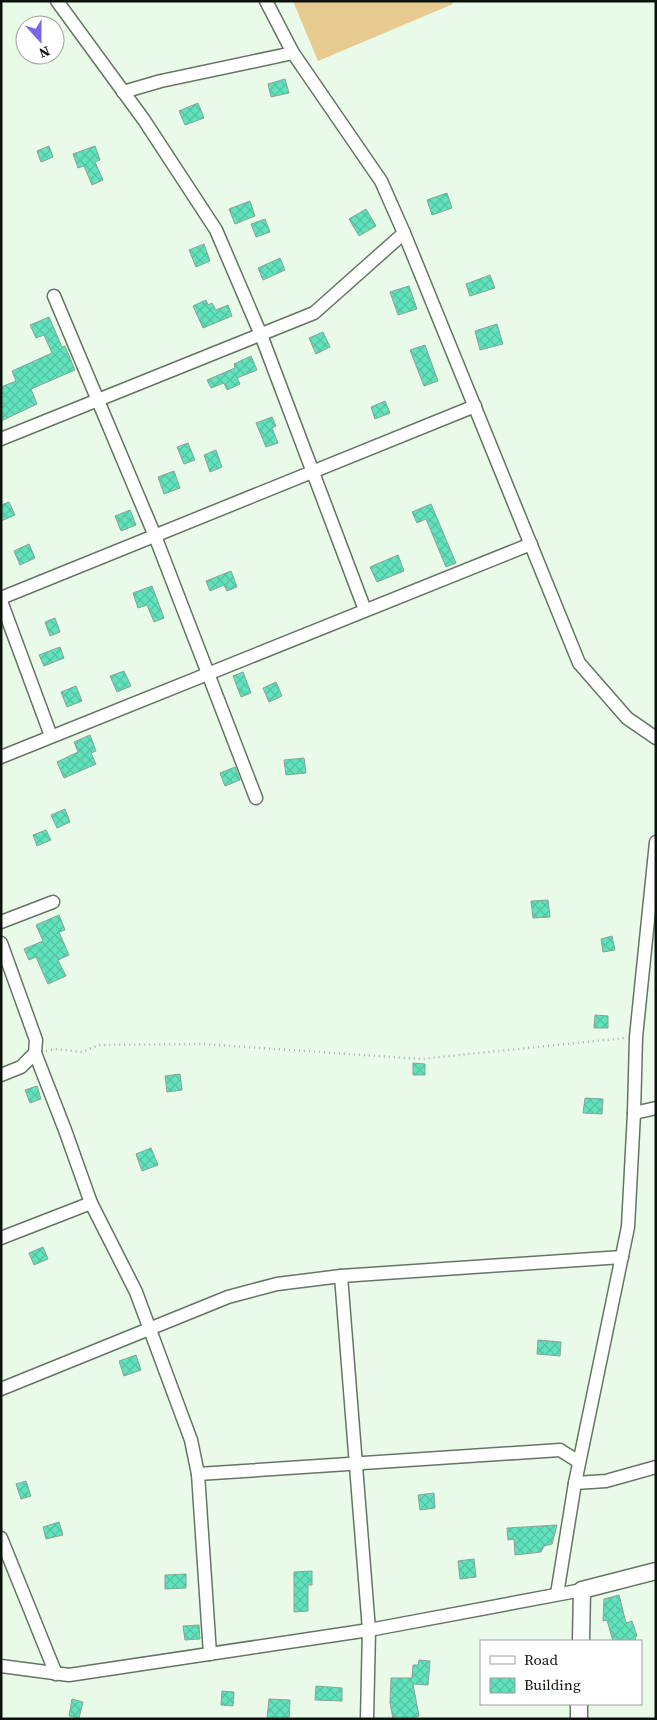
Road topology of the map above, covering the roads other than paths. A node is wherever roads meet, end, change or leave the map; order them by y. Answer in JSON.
{"nodes":[{"id":1,"x":57,"y":1,"type":"edge"},
{"id":2,"x":266,"y":1,"type":"edge"},
{"id":3,"x":293,"y":54,"type":"junction"},
{"id":4,"x":123,"y":92,"type":"junction"},
{"id":5,"x":404,"y":232,"type":"junction"},
{"id":6,"x":54,"y":296,"type":"dead end"},
{"id":7,"x":261,"y":335,"type":"junction"},
{"id":8,"x":99,"y":399,"type":"junction"},
{"id":9,"x":475,"y":406,"type":"junction"},
{"id":10,"x":1,"y":439,"type":"edge"},
{"id":11,"x":313,"y":472,"type":"junction"},
{"id":12,"x":155,"y":536,"type":"junction"},
{"id":13,"x":531,"y":544,"type":"junction"},
{"id":14,"x":1,"y":600,"type":"edge"},
{"id":15,"x":365,"y":610,"type":"junction"},
{"id":16,"x":208,"y":674,"type":"junction"},
{"id":17,"x":51,"y":736,"type":"junction"},
{"id":18,"x":656,"y":738,"type":"edge"},
{"id":19,"x":1,"y":757,"type":"edge"},
{"id":20,"x":256,"y":798,"type":"dead end"},
{"id":21,"x":656,"y":842,"type":"edge"},
{"id":22,"x":653,"y":892,"type":"edge"},
{"id":23,"x":53,"y":902,"type":"dead end"},
{"id":24,"x":1,"y":922,"type":"edge"},
{"id":25,"x":1,"y":943,"type":"edge"},
{"id":26,"x":35,"y":1053,"type":"junction"},
{"id":27,"x":1,"y":1075,"type":"edge"},
{"id":28,"x":656,"y":1108,"type":"edge"},
{"id":29,"x":634,"y":1113,"type":"junction"},
{"id":30,"x":91,"y":1203,"type":"junction"},
{"id":31,"x":1,"y":1238,"type":"edge"},
{"id":32,"x":622,"y":1257,"type":"junction"},
{"id":33,"x":341,"y":1276,"type":"junction"},
{"id":34,"x":150,"y":1329,"type":"junction"},
{"id":35,"x":1,"y":1389,"type":"edge"},
{"id":36,"x":579,"y":1462,"type":"junction"},
{"id":37,"x":356,"y":1464,"type":"junction"},
{"id":38,"x":656,"y":1467,"type":"edge"},
{"id":39,"x":198,"y":1474,"type":"junction"},
{"id":40,"x":575,"y":1483,"type":"junction"},
{"id":41,"x":1,"y":1538,"type":"edge"},
{"id":42,"x":656,"y":1571,"type":"edge"},
{"id":43,"x":582,"y":1590,"type":"junction"},
{"id":44,"x":557,"y":1594,"type":"junction"},
{"id":45,"x":369,"y":1630,"type":"junction"},
{"id":46,"x":581,"y":1640,"type":"edge"},
{"id":47,"x":210,"y":1654,"type":"junction"},
{"id":48,"x":1,"y":1666,"type":"edge"},
{"id":49,"x":56,"y":1674,"type":"junction"},
{"id":50,"x":580,"y":1705,"type":"edge"},
{"id":51,"x":367,"y":1719,"type":"edge"},
{"id":52,"x":579,"y":1719,"type":"edge"}],
"edges":[{"from":1,"to":4,"type":"street"},
{"from":2,"to":3,"type":"street"},
{"from":3,"to":4,"type":"street"},
{"from":3,"to":5,"type":"street"},
{"from":4,"to":7,"type":"street"},
{"from":5,"to":7,"type":"street"},
{"from":5,"to":9,"type":"street"},
{"from":6,"to":8,"type":"street"},
{"from":7,"to":8,"type":"street"},
{"from":7,"to":11,"type":"street"},
{"from":8,"to":10,"type":"street"},
{"from":8,"to":12,"type":"street"},
{"from":9,"to":11,"type":"street"},
{"from":9,"to":13,"type":"street"},
{"from":11,"to":12,"type":"street"},
{"from":11,"to":15,"type":"street"},
{"from":12,"to":14,"type":"street"},
{"from":12,"to":16,"type":"street"},
{"from":13,"to":15,"type":"street"},
{"from":13,"to":18,"type":"street"},
{"from":14,"to":17,"type":"street"},
{"from":15,"to":16,"type":"street"},
{"from":16,"to":17,"type":"street"},
{"from":16,"to":20,"type":"street"},
{"from":17,"to":19,"type":"street"},
{"from":21,"to":22,"type":"street"},
{"from":22,"to":29,"type":"street"},
{"from":23,"to":24,"type":"street"},
{"from":25,"to":26,"type":"street"},
{"from":26,"to":27,"type":"street"},
{"from":26,"to":30,"type":"street"},
{"from":28,"to":29,"type":"street"},
{"from":29,"to":32,"type":"street"},
{"from":30,"to":31,"type":"street"},
{"from":30,"to":34,"type":"street"},
{"from":32,"to":33,"type":"street"},
{"from":32,"to":36,"type":"street"},
{"from":33,"to":34,"type":"street"},
{"from":33,"to":37,"type":"street"},
{"from":34,"to":35,"type":"street"},
{"from":34,"to":39,"type":"street"},
{"from":36,"to":37,"type":"street"},
{"from":36,"to":40,"type":"street"},
{"from":37,"to":39,"type":"street"},
{"from":37,"to":45,"type":"street"},
{"from":38,"to":40,"type":"street"},
{"from":39,"to":47,"type":"street"},
{"from":40,"to":44,"type":"street"},
{"from":41,"to":49,"type":"street"},
{"from":42,"to":43,"type":"street"},
{"from":43,"to":44,"type":"street"},
{"from":43,"to":46,"type":"street"},
{"from":44,"to":45,"type":"street"},
{"from":45,"to":47,"type":"street"},
{"from":45,"to":51,"type":"street"},
{"from":47,"to":49,"type":"street"},
{"from":48,"to":49,"type":"street"},
{"from":50,"to":52,"type":"street"}]}
